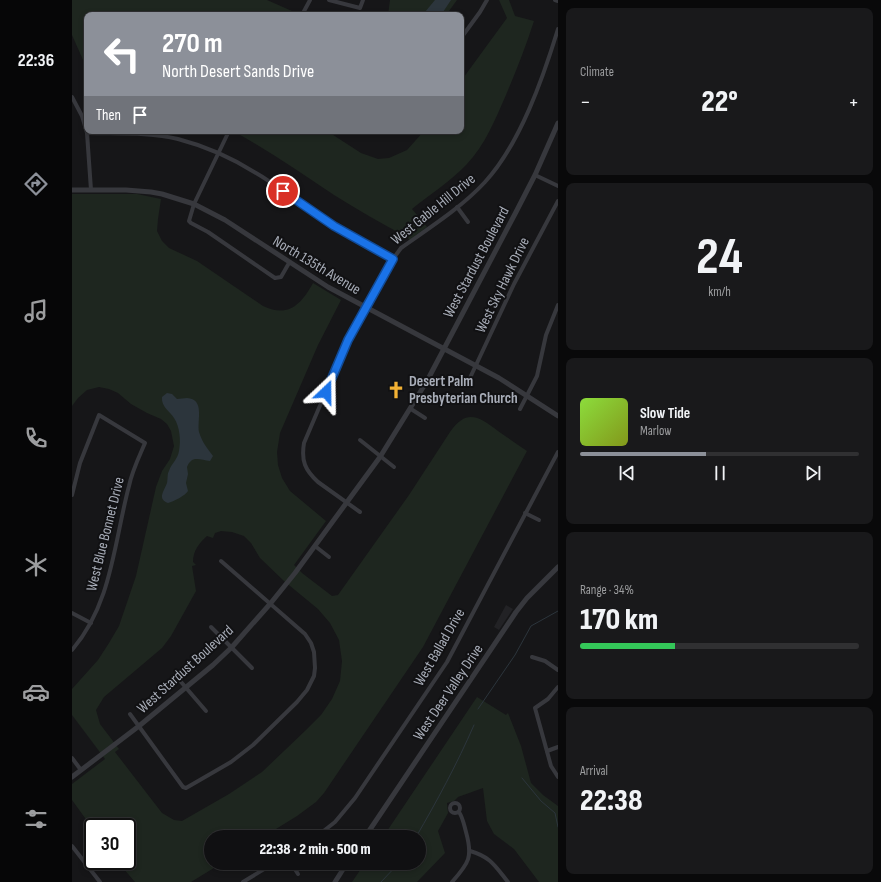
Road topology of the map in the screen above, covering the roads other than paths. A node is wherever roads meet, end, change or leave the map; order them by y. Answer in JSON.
{"nodes":[{"id":1,"x":310,"y":0,"type":"edge"},
{"id":2,"x":329,"y":0,"type":"edge"},
{"id":3,"x":363,"y":0,"type":"edge"},
{"id":4,"x":487,"y":0,"type":"edge"},
{"id":5,"x":555,"y":0,"type":"edge"},
{"id":6,"x":558,"y":1,"type":"edge"},
{"id":7,"x":304,"y":12,"type":"edge"},
{"id":8,"x":558,"y":29,"type":"edge"},
{"id":9,"x":464,"y":34,"type":"edge"},
{"id":10,"x":72,"y":97,"type":"edge"},
{"id":11,"x":73,"y":102,"type":"edge"},
{"id":12,"x":84,"y":123,"type":"edge"},
{"id":13,"x":558,"y":123,"type":"edge"},
{"id":14,"x":87,"y":134,"type":"edge"},
{"id":15,"x":145,"y":134,"type":"edge"},
{"id":16,"x":228,"y":134,"type":"edge"},
{"id":17,"x":218,"y":153,"type":"junction"},
{"id":18,"x":535,"y":175,"type":"junction"},
{"id":19,"x":558,"y":186,"type":"edge"},
{"id":20,"x":72,"y":190,"type":"edge"},
{"id":21,"x":91,"y":190,"type":"junction"},
{"id":22,"x":558,"y":201,"type":"edge"},
{"id":23,"x":194,"y":204,"type":"junction"},
{"id":24,"x":457,"y":207,"type":"junction"},
{"id":25,"x":468,"y":222,"type":"dead end"},
{"id":26,"x":393,"y":259,"type":"junction"},
{"id":27,"x":289,"y":263,"type":"junction"},
{"id":28,"x":558,"y":306,"type":"edge"},
{"id":29,"x":365,"y":308,"type":"junction"},
{"id":30,"x":444,"y":349,"type":"junction"},
{"id":31,"x":476,"y":366,"type":"junction"},
{"id":32,"x":469,"y":380,"type":"dead end"},
{"id":33,"x":528,"y":396,"type":"junction"},
{"id":34,"x":411,"y":409,"type":"junction"},
{"id":35,"x":520,"y":409,"type":"dead end"},
{"id":36,"x":558,"y":416,"type":"edge"},
{"id":37,"x":425,"y":418,"type":"dead end"},
{"id":38,"x":360,"y":440,"type":"dead end"},
{"id":39,"x":558,"y":452,"type":"edge"},
{"id":40,"x":380,"y":457,"type":"junction"},
{"id":41,"x":554,"y":459,"type":"junction"},
{"id":42,"x":558,"y":462,"type":"edge"},
{"id":43,"x":394,"y":467,"type":"dead end"},
{"id":44,"x":72,"y":495,"type":"edge"},
{"id":45,"x":347,"y":503,"type":"junction"},
{"id":46,"x":360,"y":512,"type":"dead end"},
{"id":47,"x":525,"y":512,"type":"junction"},
{"id":48,"x":539,"y":520,"type":"dead end"},
{"id":49,"x":315,"y":546,"type":"junction"},
{"id":50,"x":329,"y":557,"type":"dead end"},
{"id":51,"x":221,"y":561,"type":"dead end"},
{"id":52,"x":558,"y":567,"type":"edge"},
{"id":53,"x":270,"y":604,"type":"junction"},
{"id":54,"x":72,"y":613,"type":"edge"},
{"id":55,"x":91,"y":623,"type":"junction"},
{"id":56,"x":211,"y":627,"type":"dead end"},
{"id":57,"x":232,"y":647,"type":"junction"},
{"id":58,"x":72,"y":650,"type":"edge"},
{"id":59,"x":532,"y":657,"type":"dead end"},
{"id":60,"x":252,"y":668,"type":"dead end"},
{"id":61,"x":558,"y":670,"type":"edge"},
{"id":62,"x":175,"y":675,"type":"dead end"},
{"id":63,"x":558,"y":687,"type":"edge"},
{"id":64,"x":186,"y":688,"type":"junction"},
{"id":65,"x":206,"y":711,"type":"dead end"},
{"id":66,"x":130,"y":714,"type":"dead end"},
{"id":67,"x":139,"y":726,"type":"junction"},
{"id":68,"x":558,"y":747,"type":"edge"},
{"id":69,"x":547,"y":751,"type":"junction"},
{"id":70,"x":72,"y":758,"type":"edge"},
{"id":71,"x":81,"y":770,"type":"junction"},
{"id":72,"x":72,"y":777,"type":"edge"},
{"id":73,"x":558,"y":777,"type":"edge"},
{"id":74,"x":458,"y":812,"type":"dead end"},
{"id":75,"x":325,"y":830,"type":"edge"},
{"id":76,"x":370,"y":830,"type":"edge"},
{"id":77,"x":72,"y":846,"type":"edge"},
{"id":78,"x":470,"y":851,"type":"junction"},
{"id":79,"x":262,"y":870,"type":"edge"},
{"id":80,"x":295,"y":870,"type":"edge"},
{"id":81,"x":343,"y":870,"type":"edge"},
{"id":82,"x":298,"y":874,"type":"dead end"},
{"id":83,"x":100,"y":882,"type":"edge"},
{"id":84,"x":242,"y":882,"type":"edge"},
{"id":85,"x":335,"y":882,"type":"edge"},
{"id":86,"x":452,"y":882,"type":"edge"},
{"id":87,"x":508,"y":882,"type":"edge"}],
"edges":[{"from":1,"to":7,"type":"street"},
{"from":2,"to":3,"type":"street"},
{"from":4,"to":9,"type":"street"},
{"from":5,"to":6,"type":"street"},
{"from":8,"to":24,"type":"street","name":"West Gable Hill Drive"},
{"from":10,"to":11,"type":"street"},
{"from":11,"to":12,"type":"street"},
{"from":13,"to":18,"type":"street","name":"West Stardust Boulevard"},
{"from":14,"to":21,"type":"street"},
{"from":15,"to":17,"type":"street"},
{"from":16,"to":17,"type":"street"},
{"from":17,"to":23,"type":"street"},
{"from":17,"to":26,"type":"street"},
{"from":18,"to":19,"type":"street"},
{"from":18,"to":30,"type":"street","name":"West Stardust Boulevard"},
{"from":20,"to":21,"type":"street","name":"North 135th Avenue"},
{"from":21,"to":23,"type":"street","name":"North 135th Avenue"},
{"from":22,"to":31,"type":"street","name":"West Sky Hawk Drive"},
{"from":23,"to":27,"type":"street","name":"North 135th Avenue"},
{"from":23,"to":27,"type":"street"},
{"from":24,"to":25,"type":"street"},
{"from":24,"to":26,"type":"street","name":"West Gable Hill Drive"},
{"from":26,"to":29,"type":"street","name":"West Gable Hill Drive"},
{"from":27,"to":29,"type":"street","name":"North 135th Avenue"},
{"from":28,"to":33,"type":"street"},
{"from":29,"to":30,"type":"street","name":"North 135th Avenue"},
{"from":29,"to":45,"type":"street","name":"West Gable Hill Drive"},
{"from":30,"to":31,"type":"street","name":"North 135th Avenue"},
{"from":30,"to":34,"type":"street","name":"West Stardust Boulevard"},
{"from":31,"to":32,"type":"street","name":"West Sky Hawk Drive"},
{"from":31,"to":33,"type":"street","name":"North 135th Avenue"},
{"from":33,"to":35,"type":"street"},
{"from":33,"to":36,"type":"street","name":"North 135th Avenue"},
{"from":34,"to":37,"type":"street"},
{"from":34,"to":40,"type":"street","name":"West Stardust Boulevard"},
{"from":38,"to":40,"type":"street"},
{"from":39,"to":41,"type":"street","name":"West Ballad Drive"},
{"from":40,"to":43,"type":"street"},
{"from":40,"to":45,"type":"street","name":"West Stardust Boulevard"},
{"from":41,"to":42,"type":"street"},
{"from":41,"to":47,"type":"street","name":"West Ballad Drive"},
{"from":44,"to":55,"type":"street","name":"West Blue Bonnet Drive"},
{"from":45,"to":46,"type":"street"},
{"from":45,"to":49,"type":"street","name":"West Stardust Boulevard"},
{"from":47,"to":48,"type":"street"},
{"from":47,"to":75,"type":"street","name":"West Ballad Drive"},
{"from":49,"to":50,"type":"street"},
{"from":49,"to":53,"type":"street","name":"West Stardust Boulevard"},
{"from":51,"to":53,"type":"street"},
{"from":52,"to":76,"type":"street","name":"West Deer Valley Drive"},
{"from":53,"to":57,"type":"street","name":"West Stardust Boulevard"},
{"from":53,"to":67,"type":"street"},
{"from":54,"to":55,"type":"street"},
{"from":55,"to":58,"type":"street","name":"West Blue Bonnet Drive"},
{"from":56,"to":57,"type":"street"},
{"from":57,"to":60,"type":"street"},
{"from":57,"to":64,"type":"street","name":"West Stardust Boulevard"},
{"from":59,"to":61,"type":"street"},
{"from":62,"to":64,"type":"street"},
{"from":63,"to":69,"type":"street"},
{"from":64,"to":65,"type":"street"},
{"from":64,"to":67,"type":"street","name":"West Stardust Boulevard"},
{"from":66,"to":67,"type":"street"},
{"from":67,"to":71,"type":"street","name":"West Stardust Boulevard"},
{"from":68,"to":69,"type":"street"},
{"from":69,"to":73,"type":"street"},
{"from":70,"to":71,"type":"street"},
{"from":71,"to":72,"type":"street","name":"West Stardust Boulevard"},
{"from":74,"to":78,"type":"street"},
{"from":77,"to":83,"type":"street"},
{"from":78,"to":86,"type":"street"},
{"from":78,"to":87,"type":"street"},
{"from":79,"to":84,"type":"street"},
{"from":80,"to":82,"type":"street"},
{"from":81,"to":85,"type":"street"}]}
